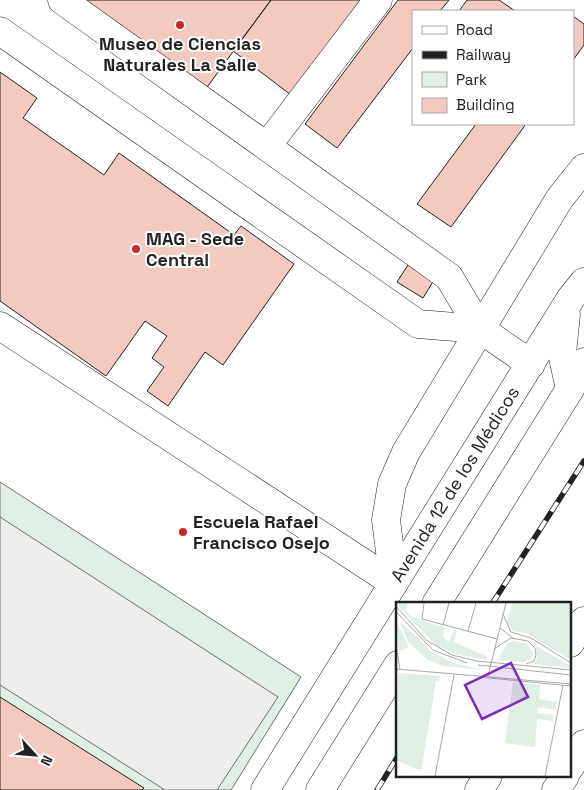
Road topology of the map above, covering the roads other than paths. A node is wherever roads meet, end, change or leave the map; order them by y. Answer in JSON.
{"nodes":[{"id":1,"x":62,"y":0,"type":"edge"},
{"id":2,"x":378,"y":0,"type":"edge"},
{"id":3,"x":0,"y":31,"type":"edge"},
{"id":4,"x":266,"y":146,"type":"junction"},
{"id":5,"x":584,"y":168,"type":"edge"},
{"id":6,"x":578,"y":290,"type":"edge"},
{"id":7,"x":0,"y":326,"type":"edge"},
{"id":8,"x":480,"y":329,"type":"junction"},
{"id":9,"x":584,"y":362,"type":"edge"},
{"id":10,"x":532,"y":364,"type":"junction"},
{"id":11,"x":577,"y":394,"type":"edge"},
{"id":12,"x":394,"y":583,"type":"junction"},
{"id":13,"x":437,"y":602,"type":"edge"},
{"id":14,"x":584,"y":621,"type":"edge"},
{"id":15,"x":572,"y":640,"type":"edge"},
{"id":16,"x":396,"y":668,"type":"edge"},
{"id":17,"x":487,"y":778,"type":"edge"},
{"id":18,"x":564,"y":778,"type":"edge"},
{"id":19,"x":265,"y":790,"type":"edge"},
{"id":20,"x":320,"y":790,"type":"edge"},
{"id":21,"x":479,"y":790,"type":"edge"},
{"id":22,"x":558,"y":790,"type":"edge"}],
"edges":[{"from":1,"to":4,"type":"main road"},
{"from":2,"to":4,"type":"main road"},
{"from":3,"to":8,"type":"main road"},
{"from":4,"to":8,"type":"main road"},
{"from":5,"to":8,"type":"main road"},
{"from":6,"to":10,"type":"main road","name":"Avenida 12 de los Médicos"},
{"from":6,"to":11,"type":"main road"},
{"from":7,"to":12,"type":"main road"},
{"from":8,"to":10,"type":"main road"},
{"from":8,"to":12,"type":"main road"},
{"from":9,"to":11,"type":"main road"},
{"from":10,"to":11,"type":"main road"},
{"from":10,"to":12,"type":"main road","name":"Avenida 12 de los Médicos"},
{"from":11,"to":13,"type":"main road"},
{"from":12,"to":19,"type":"main road","name":"Avenida 12 de los Médicos"},
{"from":14,"to":15,"type":"main road"},
{"from":16,"to":20,"type":"main road"},
{"from":17,"to":21,"type":"main road"},
{"from":18,"to":22,"type":"main road"}]}
